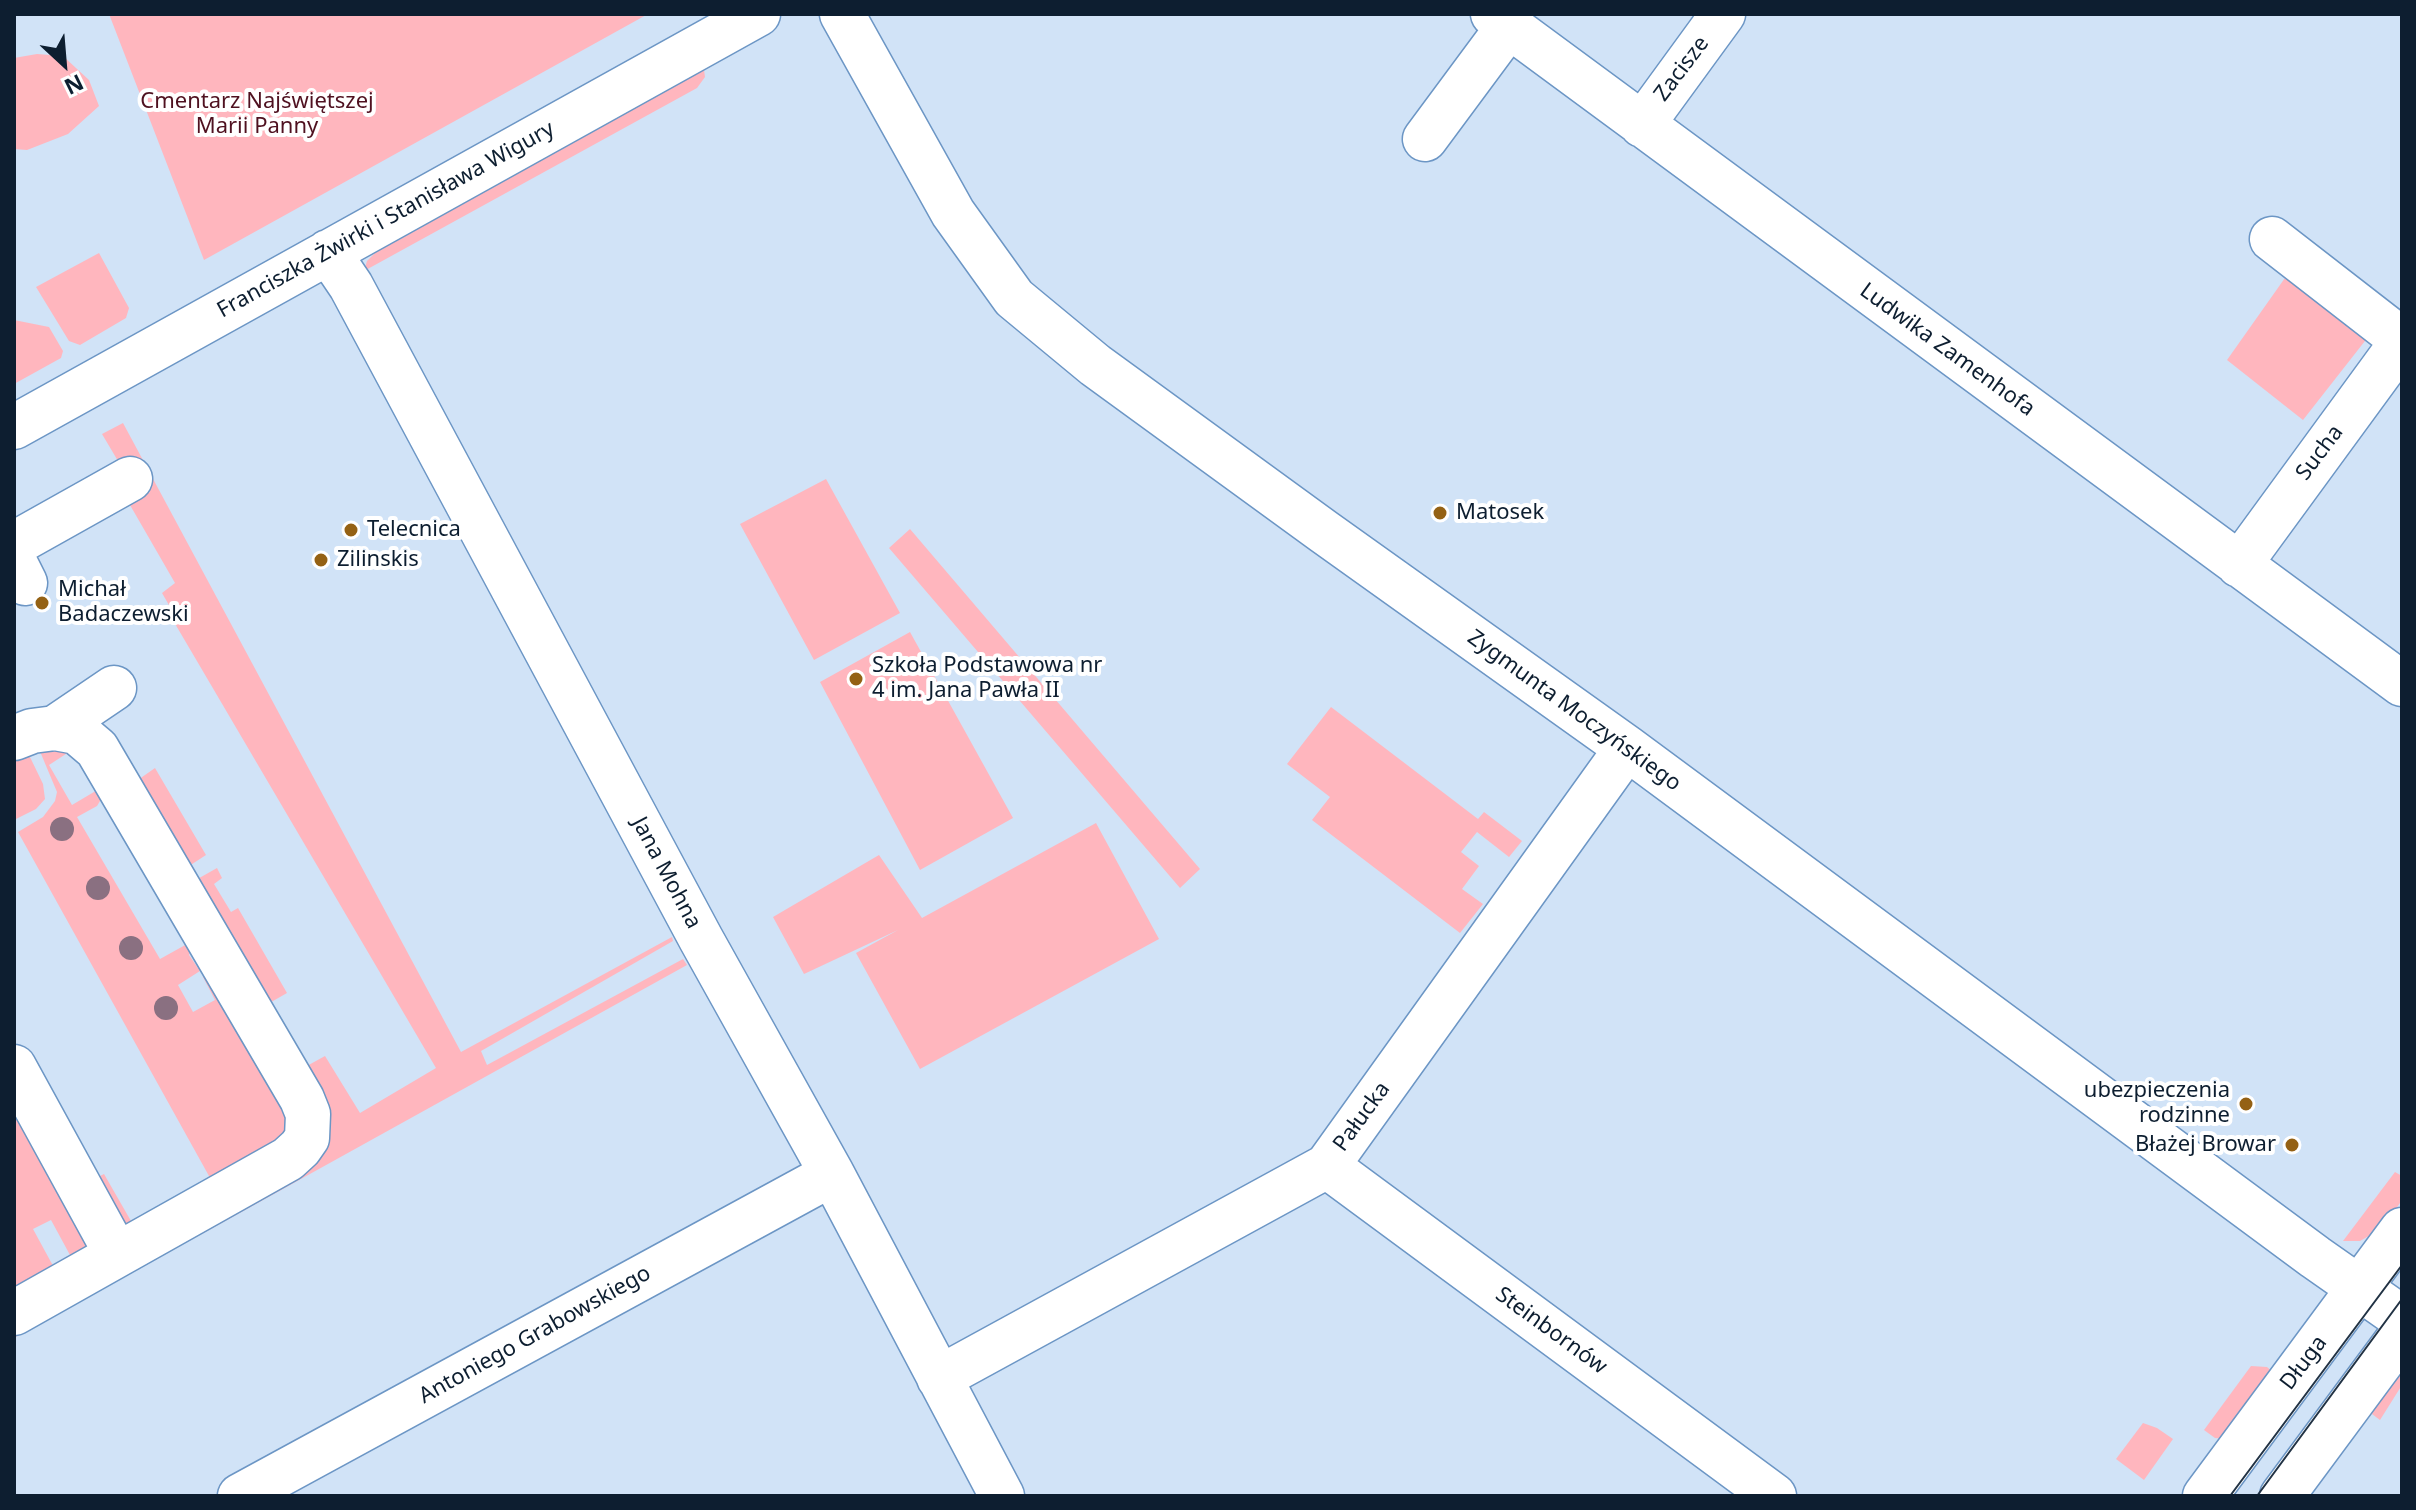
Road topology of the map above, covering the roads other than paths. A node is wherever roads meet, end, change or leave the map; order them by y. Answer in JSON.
{"nodes":[{"id":1,"x":758,"y":14,"type":"edge"},
{"id":2,"x":842,"y":14,"type":"edge"},
{"id":3,"x":1723,"y":14,"type":"edge"},
{"id":4,"x":1500,"y":20,"type":"edge"},
{"id":5,"x":1642,"y":125,"type":"junction"},
{"id":6,"x":1425,"y":139,"type":"dead end"},
{"id":7,"x":2272,"y":239,"type":"dead end"},
{"id":8,"x":328,"y":252,"type":"junction"},
{"id":9,"x":2402,"y":341,"type":"edge"},
{"id":10,"x":14,"y":427,"type":"edge"},
{"id":11,"x":130,"y":479,"type":"dead end"},
{"id":12,"x":18,"y":563,"type":"edge"},
{"id":13,"x":2239,"y":565,"type":"junction"},
{"id":14,"x":2402,"y":684,"type":"edge"},
{"id":15,"x":114,"y":688,"type":"dead end"},
{"id":16,"x":34,"y":733,"type":"edge"},
{"id":17,"x":1627,"y":748,"type":"junction"},
{"id":18,"x":14,"y":1067,"type":"edge"},
{"id":19,"x":1327,"y":1166,"type":"junction"},
{"id":20,"x":832,"y":1174,"type":"junction"},
{"id":21,"x":2402,"y":1230,"type":"edge"},
{"id":22,"x":117,"y":1255,"type":"junction"},
{"id":23,"x":2359,"y":1288,"type":"junction"},
{"id":24,"x":14,"y":1313,"type":"edge"},
{"id":25,"x":2402,"y":1318,"type":"edge"},
{"id":26,"x":2402,"y":1334,"type":"edge"},
{"id":27,"x":939,"y":1378,"type":"junction"},
{"id":28,"x":2227,"y":1477,"type":"edge"},
{"id":29,"x":240,"y":1496,"type":"edge"},
{"id":30,"x":1002,"y":1496,"type":"edge"},
{"id":31,"x":1774,"y":1496,"type":"edge"},
{"id":32,"x":2205,"y":1496,"type":"edge"},
{"id":33,"x":2282,"y":1496,"type":"edge"}],
"edges":[{"from":1,"to":8,"type":"street","name":"Franciszka Żwirki i Stanisława Wigury"},
{"from":2,"to":17,"type":"street","name":"Zygmunta Moczyńskiego"},
{"from":3,"to":5,"type":"street","name":"Zacisze"},
{"from":4,"to":5,"type":"street","name":"Ludwika Zamenhofa"},
{"from":4,"to":6,"type":"street"},
{"from":5,"to":13,"type":"street","name":"Ludwika Zamenhofa"},
{"from":7,"to":9,"type":"street"},
{"from":8,"to":10,"type":"street","name":"Franciszka Żwirki i Stanisława Wigury"},
{"from":8,"to":20,"type":"street","name":"Jana Mohna"},
{"from":9,"to":13,"type":"street","name":"Sucha"},
{"from":11,"to":12,"type":"street"},
{"from":13,"to":14,"type":"street","name":"Ludwika Zamenhofa"},
{"from":15,"to":16,"type":"street"},
{"from":16,"to":22,"type":"street"},
{"from":17,"to":19,"type":"street","name":"Pałucka"},
{"from":17,"to":23,"type":"street","name":"Zygmunta Moczyńskiego"},
{"from":18,"to":22,"type":"street"},
{"from":19,"to":27,"type":"street","name":"Pałucka"},
{"from":19,"to":31,"type":"street","name":"Steinbornów"},
{"from":20,"to":27,"type":"street","name":"Jana Mohna"},
{"from":20,"to":29,"type":"street","name":"Antoniego Grabowskiego"},
{"from":21,"to":23,"type":"street","name":"Długa"},
{"from":22,"to":24,"type":"street"},
{"from":23,"to":25,"type":"street","name":"Zygmunta Moczyńskiego"},
{"from":23,"to":28,"type":"street","name":"Długa"},
{"from":26,"to":33,"type":"street"},
{"from":27,"to":30,"type":"street","name":"Jana Mohna"},
{"from":28,"to":32,"type":"street","name":"Długa"}]}
